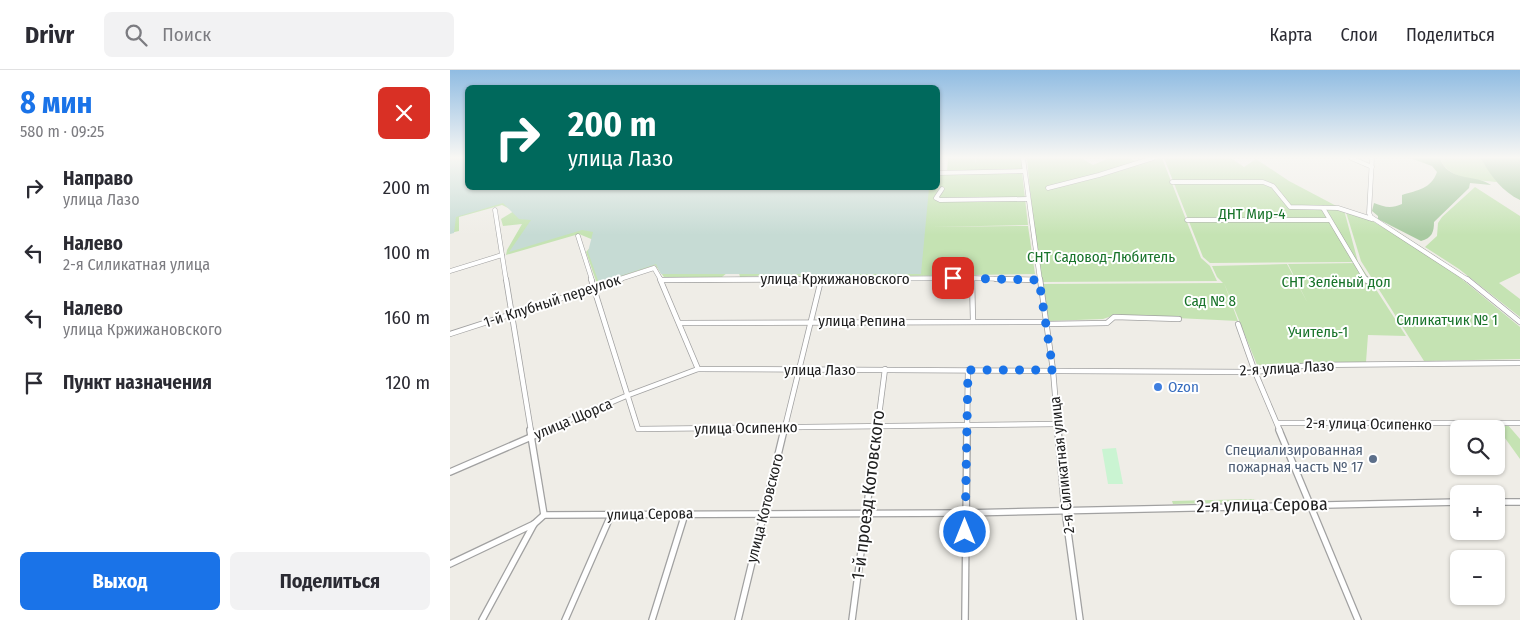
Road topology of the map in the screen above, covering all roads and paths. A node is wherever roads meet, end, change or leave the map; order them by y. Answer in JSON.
{"nodes":[{"id":1,"x":1026,"y":184,"type":"edge"},
{"id":2,"x":1066,"y":184,"type":"edge"},
{"id":3,"x":1267,"y":184,"type":"edge"},
{"id":4,"x":1371,"y":184,"type":"edge"},
{"id":5,"x":1048,"y":188,"type":"dead end"},
{"id":6,"x":942,"y":189,"type":"dead end"},
{"id":7,"x":1028,"y":199,"type":"junction"},
{"id":8,"x":1323,"y":208,"type":"junction"},
{"id":9,"x":495,"y":210,"type":"dead end"},
{"id":10,"x":1187,"y":220,"type":"dead end"},
{"id":11,"x":1329,"y":220,"type":"junction"},
{"id":12,"x":1375,"y":220,"type":"junction"},
{"id":13,"x":578,"y":236,"type":"dead end"},
{"id":14,"x":502,"y":255,"type":"junction"},
{"id":15,"x":450,"y":271,"type":"edge"},
{"id":16,"x":972,"y":278,"type":"junction"},
{"id":17,"x":661,"y":280,"type":"junction"},
{"id":18,"x":821,"y":280,"type":"junction"},
{"id":19,"x":1039,"y":280,"type":"junction"},
{"id":20,"x":1367,"y":281,"type":"dead end"},
{"id":21,"x":594,"y":287,"type":"junction"},
{"id":22,"x":512,"y":313,"type":"junction"},
{"id":23,"x":1179,"y":318,"type":"dead end"},
{"id":24,"x":811,"y":321,"type":"junction"},
{"id":25,"x":973,"y":322,"type":"junction"},
{"id":26,"x":1520,"y":322,"type":"edge"},
{"id":27,"x":679,"y":323,"type":"junction"},
{"id":28,"x":1046,"y":323,"type":"junction"},
{"id":29,"x":1238,"y":324,"type":"dead end"},
{"id":30,"x":450,"y":334,"type":"edge"},
{"id":31,"x":1520,"y":363,"type":"edge"},
{"id":32,"x":698,"y":369,"type":"junction"},
{"id":33,"x":885,"y":369,"type":"junction"},
{"id":34,"x":800,"y":370,"type":"junction"},
{"id":35,"x":968,"y":370,"type":"junction"},
{"id":36,"x":1053,"y":370,"type":"junction"},
{"id":37,"x":1255,"y":372,"type":"junction"},
{"id":38,"x":626,"y":396,"type":"junction"},
{"id":39,"x":1277,"y":423,"type":"junction"},
{"id":40,"x":1520,"y":423,"type":"edge"},
{"id":41,"x":1056,"y":424,"type":"junction"},
{"id":42,"x":967,"y":426,"type":"junction"},
{"id":43,"x":877,"y":427,"type":"junction"},
{"id":44,"x":785,"y":428,"type":"junction"},
{"id":45,"x":532,"y":436,"type":"junction"},
{"id":46,"x":450,"y":472,"type":"edge"},
{"id":47,"x":1450,"y":502,"type":"edge"},
{"id":48,"x":1505,"y":502,"type":"edge"},
{"id":49,"x":1520,"y":502,"type":"edge"},
{"id":50,"x":1311,"y":505,"type":"junction"},
{"id":51,"x":1065,"y":510,"type":"junction"},
{"id":52,"x":867,"y":512,"type":"junction"},
{"id":53,"x":965,"y":513,"type":"junction"},
{"id":54,"x":685,"y":514,"type":"junction"},
{"id":55,"x":764,"y":514,"type":"junction"},
{"id":56,"x":544,"y":515,"type":"junction"},
{"id":57,"x":611,"y":515,"type":"junction"},
{"id":58,"x":534,"y":524,"type":"junction"},
{"id":59,"x":450,"y":564,"type":"edge"},
{"id":60,"x":482,"y":620,"type":"edge"},
{"id":61,"x":565,"y":620,"type":"edge"},
{"id":62,"x":652,"y":620,"type":"edge"},
{"id":63,"x":738,"y":620,"type":"edge"},
{"id":64,"x":852,"y":620,"type":"edge"},
{"id":65,"x":965,"y":620,"type":"edge"},
{"id":66,"x":1080,"y":620,"type":"edge"},
{"id":67,"x":1358,"y":620,"type":"edge"}],
"edges":[{"from":1,"to":7,"type":"street","name":"2-я Силикатная улица"},
{"from":2,"to":5,"type":"street"},
{"from":3,"to":8,"type":"street"},
{"from":4,"to":12,"type":"street"},
{"from":6,"to":7,"type":"street"},
{"from":7,"to":19,"type":"street","name":"2-я Силикатная улица"},
{"from":8,"to":11,"type":"street"},
{"from":8,"to":12,"type":"street"},
{"from":9,"to":14,"type":"street"},
{"from":10,"to":11,"type":"street"},
{"from":11,"to":20,"type":"street"},
{"from":12,"to":26,"type":"street"},
{"from":13,"to":21,"type":"street","name":"улица Осипенко"},
{"from":14,"to":15,"type":"street"},
{"from":14,"to":22,"type":"street"},
{"from":16,"to":18,"type":"street","name":"улица Кржижановского"},
{"from":16,"to":19,"type":"street","name":"улица Кржижановского"},
{"from":16,"to":25,"type":"street"},
{"from":17,"to":18,"type":"street","name":"улица Кржижановского"},
{"from":17,"to":21,"type":"street","name":"1-й Клубный переулок"},
{"from":17,"to":27,"type":"street"},
{"from":18,"to":24,"type":"street","name":"улица Котовского"},
{"from":19,"to":28,"type":"street","name":"2-я Силикатная улица"},
{"from":21,"to":22,"type":"street","name":"1-й Клубный переулок"},
{"from":21,"to":38,"type":"street","name":"улица Осипенко"},
{"from":22,"to":30,"type":"street","name":"1-й Клубный переулок"},
{"from":22,"to":45,"type":"street"},
{"from":23,"to":28,"type":"street","name":"улица Репина"},
{"from":24,"to":25,"type":"street","name":"улица Репина"},
{"from":24,"to":27,"type":"street","name":"улица Репина"},
{"from":24,"to":34,"type":"street","name":"улица Котовского"},
{"from":25,"to":28,"type":"street","name":"улица Репина"},
{"from":27,"to":32,"type":"street"},
{"from":28,"to":36,"type":"street","name":"2-я Силикатная улица"},
{"from":29,"to":37,"type":"street"},
{"from":31,"to":37,"type":"street","name":"2-я улица Лазо"},
{"from":32,"to":34,"type":"street","name":"улица Лазо"},
{"from":32,"to":38,"type":"street","name":"улица Щорса"},
{"from":33,"to":34,"type":"street","name":"улица Лазо"},
{"from":33,"to":35,"type":"street","name":"улица Лазо"},
{"from":33,"to":43,"type":"street","name":"1-й проезд Котовского"},
{"from":34,"to":44,"type":"street","name":"улица Котовского"},
{"from":35,"to":36,"type":"street","name":"улица Лазо"},
{"from":35,"to":42,"type":"street"},
{"from":36,"to":37,"type":"street","name":"2-я улица Лазо"},
{"from":36,"to":41,"type":"street","name":"2-я Силикатная улица"},
{"from":37,"to":39,"type":"street"},
{"from":38,"to":44,"type":"street","name":"улица Осипенко"},
{"from":38,"to":45,"type":"street","name":"улица Щорса"},
{"from":39,"to":40,"type":"street","name":"2-я улица Осипенко"},
{"from":39,"to":50,"type":"street"},
{"from":41,"to":42,"type":"street","name":"улица Осипенко"},
{"from":41,"to":51,"type":"street","name":"2-я Силикатная улица"},
{"from":42,"to":43,"type":"street","name":"улица Осипенко"},
{"from":42,"to":53,"type":"street"},
{"from":43,"to":44,"type":"street","name":"улица Осипенко"},
{"from":43,"to":52,"type":"street","name":"1-й проезд Котовского"},
{"from":44,"to":55,"type":"street","name":"улица Котовского"},
{"from":45,"to":46,"type":"street","name":"улица Щорса"},
{"from":45,"to":56,"type":"street"},
{"from":47,"to":50,"type":"street","name":"2-я улица Серова"},
{"from":48,"to":49,"type":"street"},
{"from":50,"to":51,"type":"street","name":"2-я улица Серова"},
{"from":50,"to":67,"type":"street"},
{"from":51,"to":53,"type":"street","name":"улица Серова"},
{"from":51,"to":66,"type":"street","name":"2-я Силикатная улица"},
{"from":52,"to":53,"type":"street","name":"улица Серова"},
{"from":52,"to":55,"type":"street","name":"улица Серова"},
{"from":52,"to":64,"type":"street","name":"1-й проезд Котовского"},
{"from":53,"to":65,"type":"street"},
{"from":54,"to":55,"type":"street","name":"улица Серова"},
{"from":54,"to":57,"type":"street","name":"улица Серова"},
{"from":54,"to":62,"type":"street"},
{"from":55,"to":63,"type":"street","name":"улица Котовского"},
{"from":56,"to":57,"type":"street","name":"улица Серова"},
{"from":56,"to":58,"type":"street"},
{"from":57,"to":61,"type":"street"},
{"from":58,"to":59,"type":"street"},
{"from":58,"to":60,"type":"street"}]}
